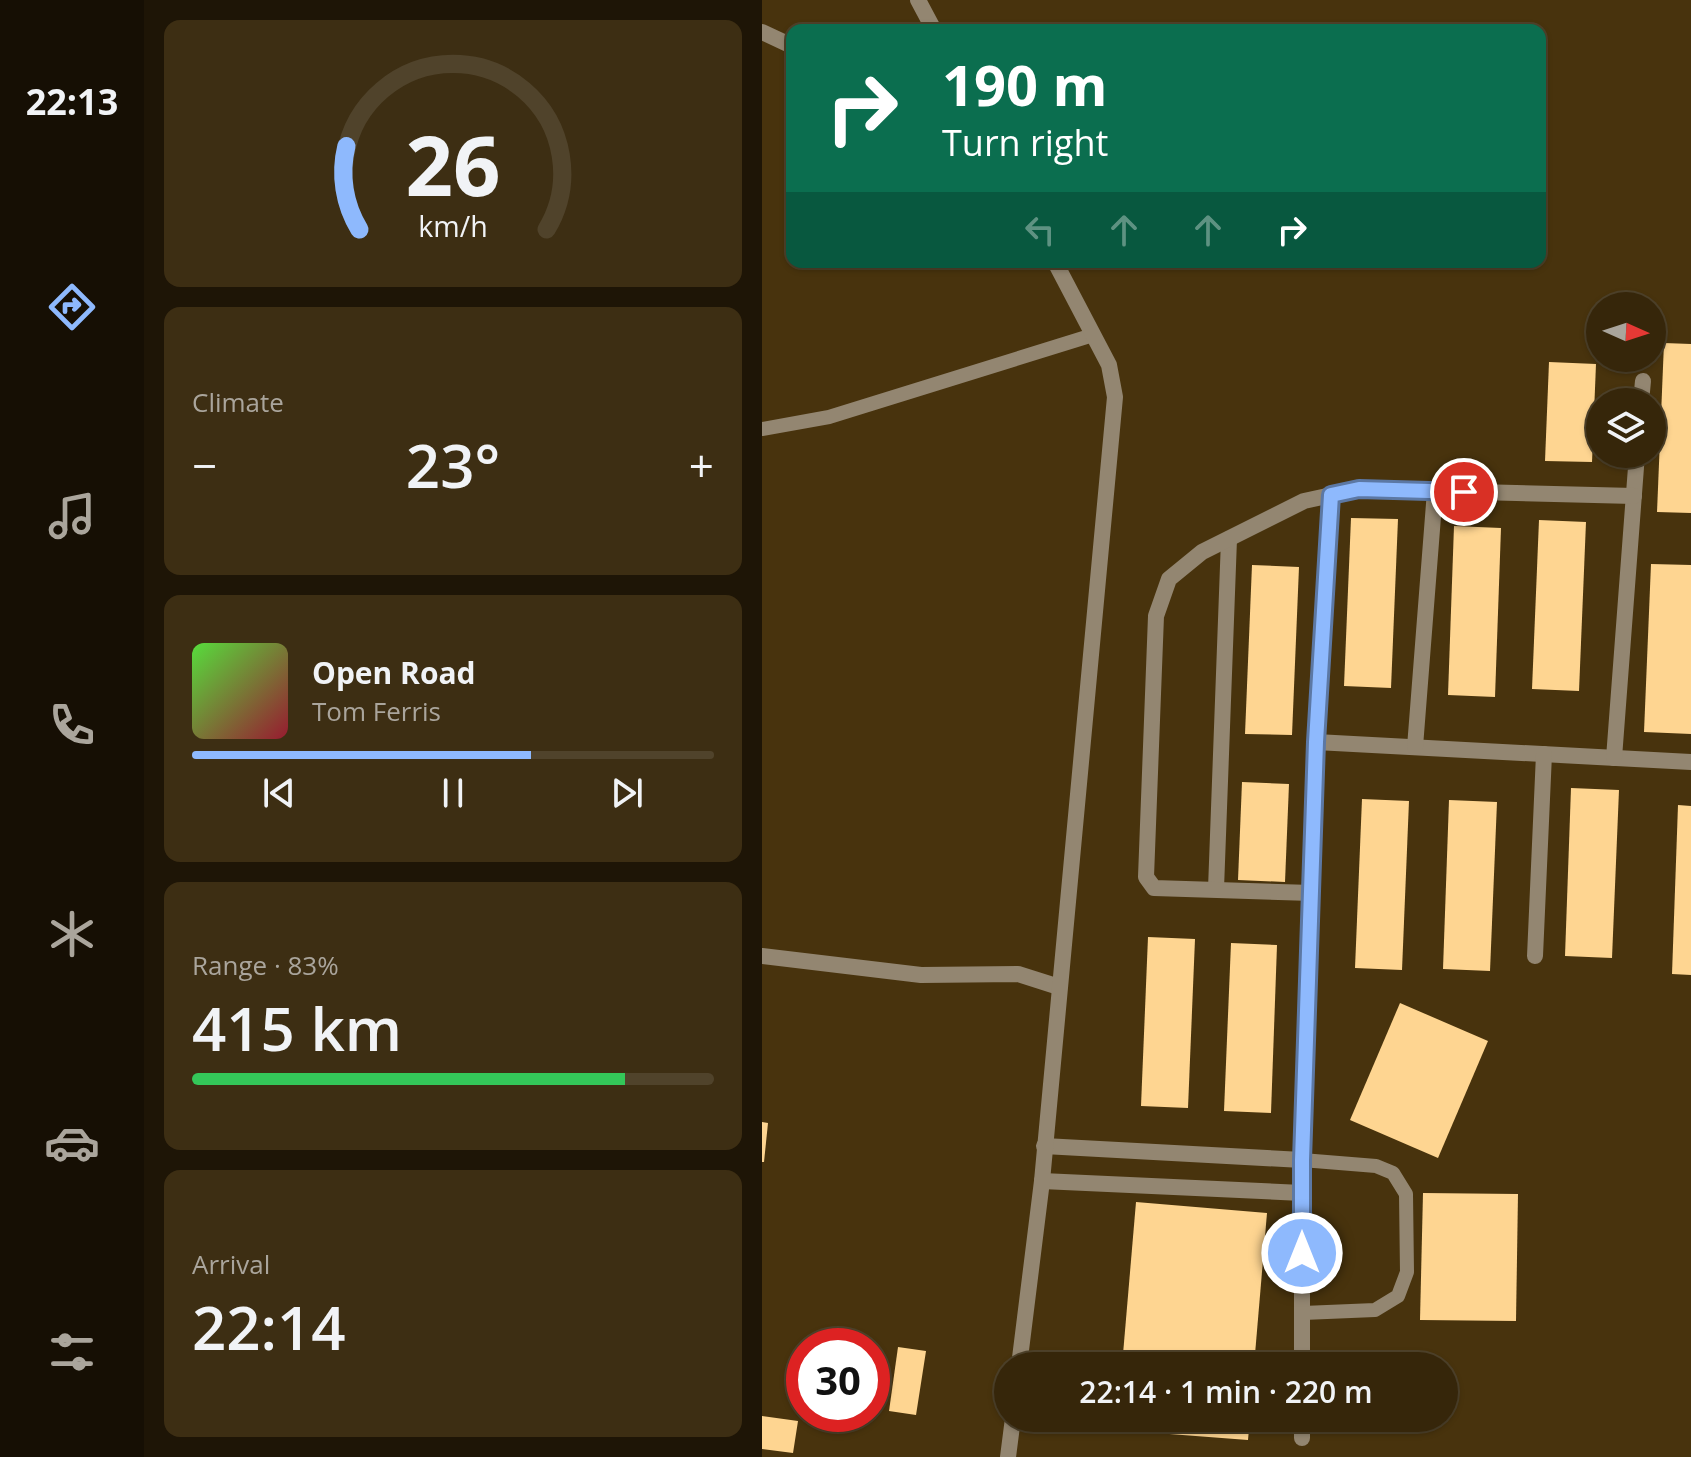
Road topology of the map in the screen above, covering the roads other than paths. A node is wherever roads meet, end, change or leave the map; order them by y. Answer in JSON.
{"nodes":[{"id":1,"x":918,"y":0,"type":"edge"},
{"id":2,"x":931,"y":24,"type":"edge"},
{"id":3,"x":762,"y":32,"type":"edge"},
{"id":4,"x":786,"y":43,"type":"edge"},
{"id":5,"x":1058,"y":268,"type":"edge"},
{"id":6,"x":1093,"y":335,"type":"junction"},
{"id":7,"x":1643,"y":381,"type":"dead end"},
{"id":8,"x":1642,"y":388,"type":"edge"},
{"id":9,"x":762,"y":429,"type":"edge"},
{"id":10,"x":1636,"y":468,"type":"edge"},
{"id":11,"x":1435,"y":491,"type":"junction"},
{"id":12,"x":1331,"y":495,"type":"junction"},
{"id":13,"x":1634,"y":496,"type":"junction"},
{"id":14,"x":1229,"y":539,"type":"junction"},
{"id":15,"x":1316,"y":742,"type":"junction"},
{"id":16,"x":1415,"y":747,"type":"junction"},
{"id":17,"x":1544,"y":754,"type":"junction"},
{"id":18,"x":1614,"y":758,"type":"junction"},
{"id":19,"x":1691,"y":762,"type":"edge"},
{"id":20,"x":1216,"y":889,"type":"junction"},
{"id":21,"x":1312,"y":893,"type":"junction"},
{"id":22,"x":762,"y":956,"type":"edge"},
{"id":23,"x":1535,"y":956,"type":"dead end"},
{"id":24,"x":1059,"y":987,"type":"junction"},
{"id":25,"x":1044,"y":1146,"type":"junction"},
{"id":26,"x":1302,"y":1160,"type":"junction"},
{"id":27,"x":1042,"y":1181,"type":"junction"},
{"id":28,"x":1302,"y":1193,"type":"junction"},
{"id":29,"x":1303,"y":1313,"type":"junction"},
{"id":30,"x":1021,"y":1352,"type":"edge"},
{"id":31,"x":1302,"y":1352,"type":"edge"},
{"id":32,"x":1011,"y":1432,"type":"edge"},
{"id":33,"x":1302,"y":1432,"type":"edge"},
{"id":34,"x":1302,"y":1438,"type":"dead end"},
{"id":35,"x":1008,"y":1457,"type":"edge"}],
"edges":[{"from":1,"to":2,"type":"street"},
{"from":3,"to":4,"type":"street"},
{"from":5,"to":6,"type":"street"},
{"from":6,"to":9,"type":"lane"},
{"from":6,"to":24,"type":"street"},
{"from":7,"to":8,"type":"street"},
{"from":10,"to":13,"type":"street"},
{"from":11,"to":12,"type":"street"},
{"from":11,"to":13,"type":"street"},
{"from":11,"to":16,"type":"street"},
{"from":12,"to":14,"type":"street"},
{"from":12,"to":15,"type":"street"},
{"from":13,"to":18,"type":"street"},
{"from":14,"to":20,"type":"street"},
{"from":14,"to":20,"type":"street"},
{"from":15,"to":16,"type":"street"},
{"from":15,"to":21,"type":"street"},
{"from":16,"to":17,"type":"street"},
{"from":17,"to":18,"type":"street"},
{"from":17,"to":23,"type":"street"},
{"from":18,"to":19,"type":"street"},
{"from":20,"to":21,"type":"street"},
{"from":21,"to":26,"type":"street"},
{"from":22,"to":24,"type":"street"},
{"from":24,"to":25,"type":"street"},
{"from":25,"to":26,"type":"street"},
{"from":25,"to":27,"type":"street"},
{"from":26,"to":28,"type":"street"},
{"from":26,"to":29,"type":"lane"},
{"from":27,"to":28,"type":"street"},
{"from":27,"to":30,"type":"street"},
{"from":28,"to":29,"type":"street"},
{"from":29,"to":31,"type":"street"},
{"from":32,"to":35,"type":"street"},
{"from":33,"to":34,"type":"street"}]}
